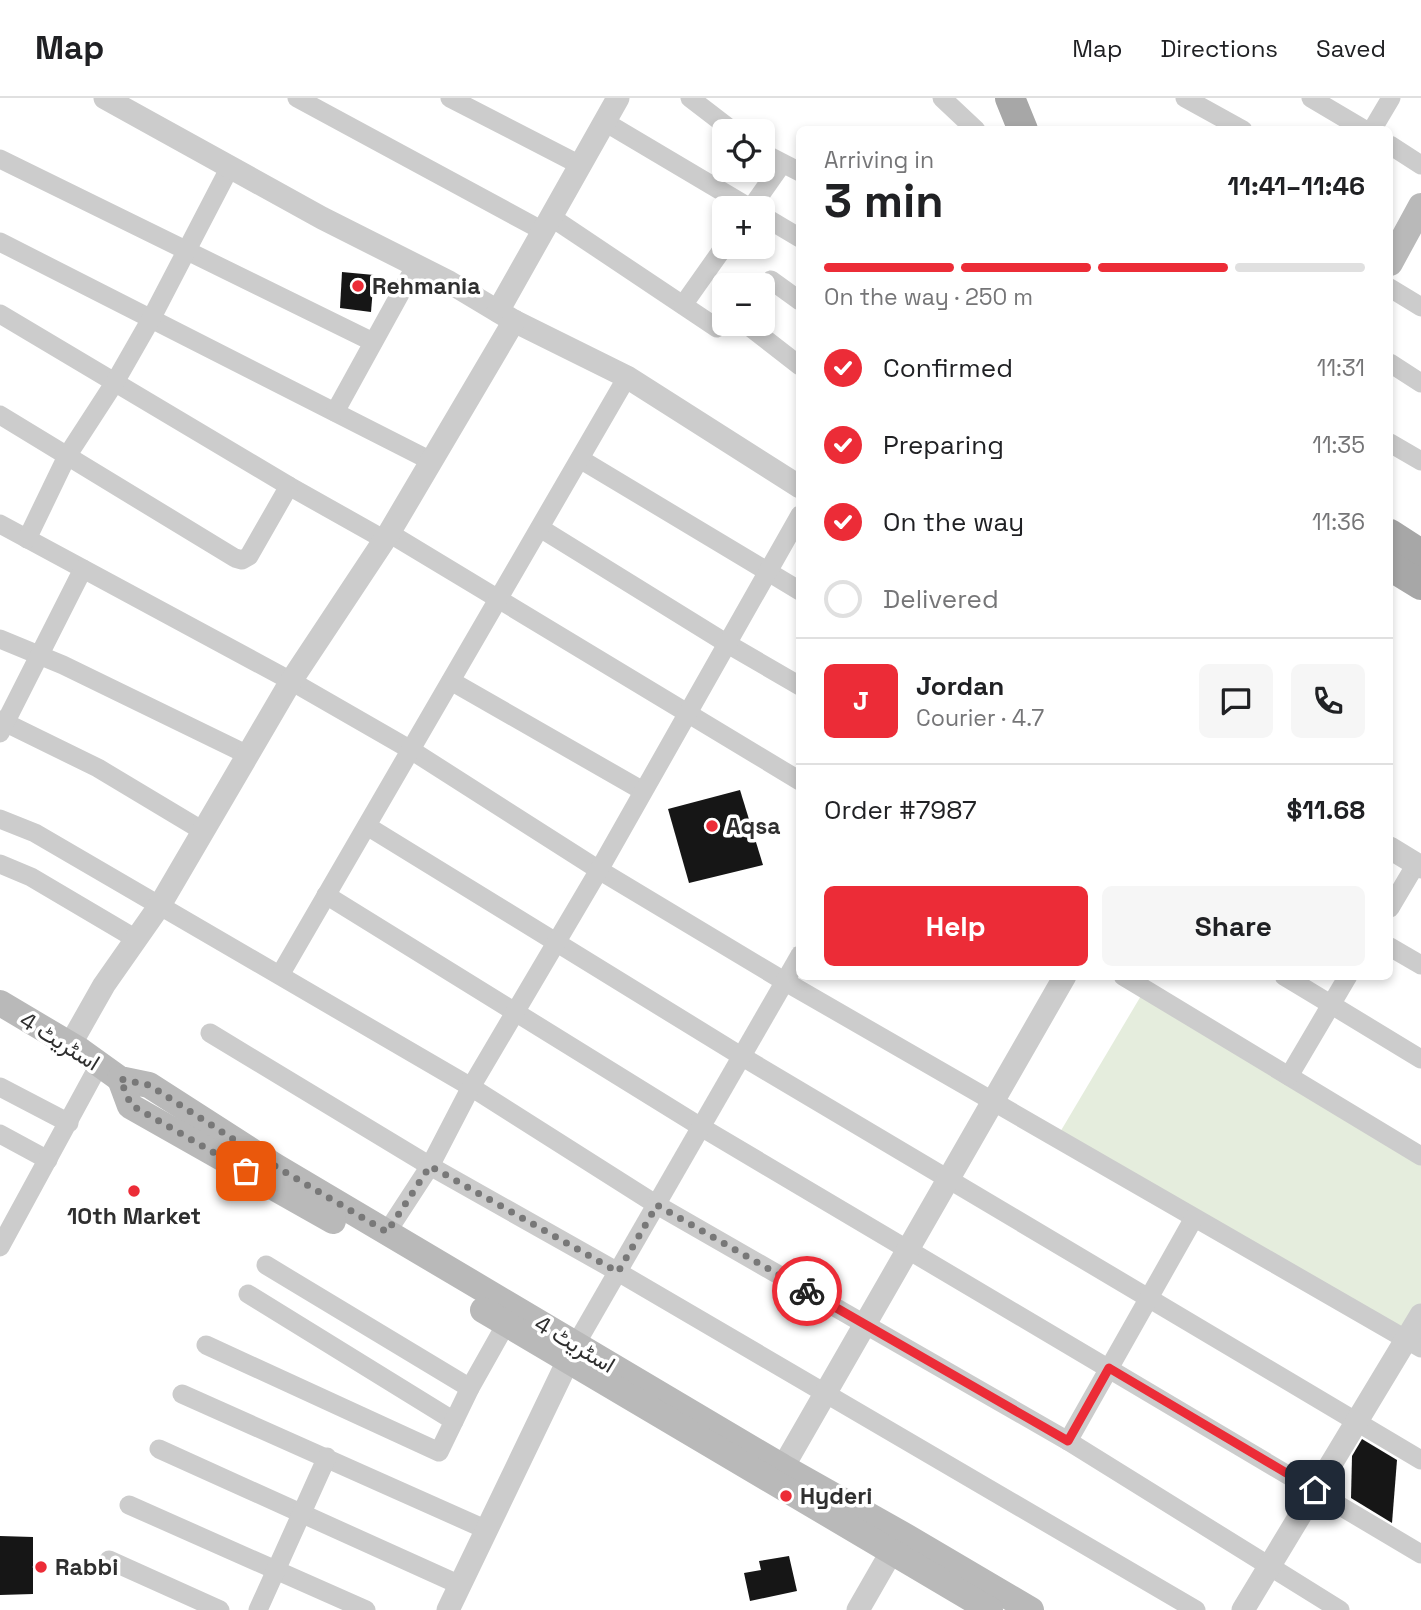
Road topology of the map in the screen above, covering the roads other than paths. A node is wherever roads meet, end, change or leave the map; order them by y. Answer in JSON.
{"nodes":[{"id":1,"x":105,"y":98,"type":"edge"},
{"id":2,"x":297,"y":98,"type":"edge"},
{"id":3,"x":450,"y":98,"type":"edge"},
{"id":4,"x":618,"y":98,"type":"edge"},
{"id":5,"x":690,"y":98,"type":"edge"},
{"id":6,"x":942,"y":98,"type":"edge"},
{"id":7,"x":1010,"y":98,"type":"edge"},
{"id":8,"x":1032,"y":98,"type":"edge"},
{"id":9,"x":1185,"y":98,"type":"edge"},
{"id":10,"x":1311,"y":98,"type":"edge"},
{"id":11,"x":1391,"y":98,"type":"edge"},
{"id":12,"x":717,"y":119,"type":"edge"},
{"id":13,"x":605,"y":122,"type":"junction"},
{"id":14,"x":972,"y":126,"type":"edge"},
{"id":15,"x":1021,"y":126,"type":"edge"},
{"id":16,"x":1042,"y":126,"type":"edge"},
{"id":17,"x":1236,"y":126,"type":"edge"},
{"id":18,"x":1358,"y":126,"type":"edge"},
{"id":19,"x":1374,"y":126,"type":"edge"},
{"id":20,"x":1393,"y":147,"type":"edge"},
{"id":21,"x":0,"y":159,"type":"edge"},
{"id":22,"x":775,"y":159,"type":"edge"},
{"id":23,"x":580,"y":165,"type":"junction"},
{"id":24,"x":1421,"y":165,"type":"edge"},
{"id":25,"x":230,"y":167,"type":"junction"},
{"id":26,"x":791,"y":168,"type":"edge"},
{"id":27,"x":731,"y":196,"type":"edge"},
{"id":28,"x":763,"y":196,"type":"edge"},
{"id":29,"x":775,"y":223,"type":"edge"},
{"id":30,"x":1417,"y":223,"type":"edge"},
{"id":31,"x":547,"y":224,"type":"junction"},
{"id":32,"x":796,"y":236,"type":"edge"},
{"id":33,"x":0,"y":242,"type":"edge"},
{"id":34,"x":187,"y":250,"type":"junction"},
{"id":35,"x":716,"y":259,"type":"edge"},
{"id":36,"x":1393,"y":259,"type":"edge"},
{"id":37,"x":416,"y":265,"type":"junction"},
{"id":38,"x":775,"y":283,"type":"edge"},
{"id":39,"x":1393,"y":290,"type":"edge"},
{"id":40,"x":796,"y":298,"type":"edge"},
{"id":41,"x":683,"y":305,"type":"junction"},
{"id":42,"x":1421,"y":307,"type":"edge"},
{"id":43,"x":0,"y":314,"type":"edge"},
{"id":44,"x":505,"y":316,"type":"junction"},
{"id":45,"x":151,"y":318,"type":"junction"},
{"id":46,"x":712,"y":324,"type":"edge"},
{"id":47,"x":761,"y":336,"type":"edge"},
{"id":48,"x":373,"y":342,"type":"junction"},
{"id":49,"x":796,"y":363,"type":"edge"},
{"id":50,"x":1393,"y":365,"type":"edge"},
{"id":51,"x":627,"y":377,"type":"junction"},
{"id":52,"x":115,"y":382,"type":"junction"},
{"id":53,"x":1421,"y":383,"type":"edge"},
{"id":54,"x":335,"y":412,"type":"junction"},
{"id":55,"x":0,"y":415,"type":"edge"},
{"id":56,"x":1393,"y":445,"type":"edge"},
{"id":57,"x":67,"y":456,"type":"junction"},
{"id":58,"x":580,"y":459,"type":"junction"},
{"id":59,"x":431,"y":461,"type":"junction"},
{"id":60,"x":1421,"y":461,"type":"edge"},
{"id":61,"x":796,"y":484,"type":"edge"},
{"id":62,"x":289,"y":486,"type":"junction"},
{"id":63,"x":796,"y":522,"type":"edge"},
{"id":64,"x":0,"y":524,"type":"edge"},
{"id":65,"x":540,"y":528,"type":"junction"},
{"id":66,"x":387,"y":536,"type":"junction"},
{"id":67,"x":1393,"y":536,"type":"edge"},
{"id":68,"x":27,"y":539,"type":"junction"},
{"id":69,"x":1421,"y":554,"type":"edge"},
{"id":70,"x":1393,"y":568,"type":"edge"},
{"id":71,"x":83,"y":569,"type":"junction"},
{"id":72,"x":767,"y":571,"type":"junction"},
{"id":73,"x":1421,"y":584,"type":"edge"},
{"id":74,"x":796,"y":589,"type":"edge"},
{"id":75,"x":498,"y":598,"type":"junction"},
{"id":76,"x":0,"y":639,"type":"edge"},
{"id":77,"x":726,"y":643,"type":"junction"},
{"id":78,"x":38,"y":655,"type":"junction"},
{"id":79,"x":291,"y":681,"type":"junction"},
{"id":80,"x":451,"y":681,"type":"junction"},
{"id":81,"x":796,"y":684,"type":"edge"},
{"id":82,"x":686,"y":713,"type":"junction"},
{"id":83,"x":2,"y":725,"type":"edge"},
{"id":84,"x":411,"y":750,"type":"junction"},
{"id":85,"x":248,"y":755,"type":"junction"},
{"id":86,"x":796,"y":779,"type":"edge"},
{"id":87,"x":643,"y":791,"type":"junction"},
{"id":88,"x":0,"y":819,"type":"edge"},
{"id":89,"x":366,"y":826,"type":"junction"},
{"id":90,"x":203,"y":831,"type":"junction"},
{"id":91,"x":1393,"y":850,"type":"edge"},
{"id":92,"x":0,"y":864,"type":"edge"},
{"id":93,"x":1419,"y":866,"type":"edge"},
{"id":94,"x":599,"y":870,"type":"junction"},
{"id":95,"x":326,"y":895,"type":"junction"},
{"id":96,"x":1393,"y":904,"type":"edge"},
{"id":97,"x":160,"y":905,"type":"junction"},
{"id":98,"x":136,"y":939,"type":"junction"},
{"id":99,"x":556,"y":943,"type":"junction"},
{"id":100,"x":1393,"y":949,"type":"edge"},
{"id":101,"x":796,"y":962,"type":"edge"},
{"id":102,"x":1421,"y":965,"type":"edge"},
{"id":103,"x":280,"y":975,"type":"junction"},
{"id":104,"x":1063,"y":980,"type":"edge"},
{"id":105,"x":1130,"y":980,"type":"edge"},
{"id":106,"x":1290,"y":980,"type":"edge"},
{"id":107,"x":1346,"y":980,"type":"edge"},
{"id":108,"x":784,"y":981,"type":"junction"},
{"id":109,"x":0,"y":1003,"type":"edge"},
{"id":110,"x":1331,"y":1005,"type":"junction"},
{"id":111,"x":516,"y":1011,"type":"junction"},
{"id":112,"x":210,"y":1033,"type":"dead end"},
{"id":113,"x":70,"y":1045,"type":"junction"},
{"id":114,"x":741,"y":1056,"type":"junction"},
{"id":115,"x":1421,"y":1059,"type":"edge"},
{"id":116,"x":110,"y":1072,"type":"junction"},
{"id":117,"x":1289,"y":1076,"type":"junction"},
{"id":118,"x":0,"y":1087,"type":"edge"},
{"id":119,"x":471,"y":1087,"type":"junction"},
{"id":120,"x":992,"y":1103,"type":"junction"},
{"id":121,"x":69,"y":1123,"type":"junction"},
{"id":122,"x":701,"y":1127,"type":"junction"},
{"id":123,"x":0,"y":1134,"type":"edge"},
{"id":124,"x":1421,"y":1156,"type":"edge"},
{"id":125,"x":48,"y":1160,"type":"junction"},
{"id":126,"x":430,"y":1166,"type":"junction"},
{"id":127,"x":948,"y":1180,"type":"junction"},
{"id":128,"x":657,"y":1205,"type":"junction"},
{"id":129,"x":1194,"y":1218,"type":"junction"},
{"id":130,"x":387,"y":1232,"type":"junction"},
{"id":131,"x":0,"y":1247,"type":"edge"},
{"id":132,"x":909,"y":1248,"type":"junction"},
{"id":133,"x":266,"y":1265,"type":"dead end"},
{"id":134,"x":618,"y":1272,"type":"junction"},
{"id":135,"x":248,"y":1294,"type":"dead end"},
{"id":136,"x":1149,"y":1299,"type":"junction"},
{"id":137,"x":1421,"y":1315,"type":"edge"},
{"id":138,"x":506,"y":1324,"type":"junction"},
{"id":139,"x":865,"y":1325,"type":"junction"},
{"id":140,"x":1414,"y":1343,"type":"edge"},
{"id":141,"x":206,"y":1345,"type":"dead end"},
{"id":142,"x":572,"y":1353,"type":"junction"},
{"id":143,"x":1109,"y":1368,"type":"junction"},
{"id":144,"x":470,"y":1388,"type":"junction"},
{"id":145,"x":183,"y":1394,"type":"dead end"},
{"id":146,"x":825,"y":1394,"type":"junction"},
{"id":147,"x":454,"y":1421,"type":"junction"},
{"id":148,"x":1356,"y":1421,"type":"junction"},
{"id":149,"x":1068,"y":1441,"type":"junction"},
{"id":150,"x":159,"y":1449,"type":"dead end"},
{"id":151,"x":327,"y":1457,"type":"junction"},
{"id":152,"x":1421,"y":1460,"type":"edge"},
{"id":153,"x":783,"y":1467,"type":"junction"},
{"id":154,"x":1315,"y":1490,"type":"junction"},
{"id":155,"x":130,"y":1505,"type":"dead end"},
{"id":156,"x":302,"y":1513,"type":"junction"},
{"id":157,"x":486,"y":1530,"type":"junction"},
{"id":158,"x":897,"y":1543,"type":"junction"},
{"id":159,"x":1421,"y":1554,"type":"edge"},
{"id":160,"x":109,"y":1560,"type":"dead end"},
{"id":161,"x":1268,"y":1567,"type":"junction"},
{"id":162,"x":277,"y":1571,"type":"junction"},
{"id":163,"x":460,"y":1585,"type":"junction"},
{"id":164,"x":220,"y":1610,"type":"edge"},
{"id":165,"x":258,"y":1610,"type":"edge"},
{"id":166,"x":366,"y":1610,"type":"edge"},
{"id":167,"x":448,"y":1610,"type":"edge"},
{"id":168,"x":858,"y":1610,"type":"edge"},
{"id":169,"x":990,"y":1610,"type":"edge"},
{"id":170,"x":1031,"y":1610,"type":"edge"},
{"id":171,"x":1196,"y":1610,"type":"edge"},
{"id":172,"x":1243,"y":1610,"type":"edge"},
{"id":173,"x":1340,"y":1610,"type":"edge"}],
"edges":[{"from":1,"to":25,"type":"street"},
{"from":2,"to":31,"type":"street"},
{"from":3,"to":23,"type":"street"},
{"from":4,"to":13,"type":"street"},
{"from":5,"to":12,"type":"street"},
{"from":6,"to":14,"type":"street"},
{"from":7,"to":15,"type":"main road"},
{"from":8,"to":16,"type":"main road"},
{"from":9,"to":17,"type":"street"},
{"from":10,"to":18,"type":"street"},
{"from":11,"to":19,"type":"street"},
{"from":13,"to":23,"type":"street"},
{"from":13,"to":27,"type":"street"},
{"from":20,"to":24,"type":"street"},
{"from":21,"to":34,"type":"street"},
{"from":22,"to":26,"type":"street"},
{"from":23,"to":31,"type":"street"},
{"from":25,"to":34,"type":"street"},
{"from":25,"to":37,"type":"street"},
{"from":26,"to":28,"type":"street"},
{"from":29,"to":32,"type":"street"},
{"from":30,"to":36,"type":"main road"},
{"from":31,"to":41,"type":"street"},
{"from":31,"to":44,"type":"street"},
{"from":33,"to":45,"type":"street"},
{"from":34,"to":45,"type":"street"},
{"from":34,"to":48,"type":"street"},
{"from":35,"to":41,"type":"street"},
{"from":37,"to":44,"type":"street"},
{"from":37,"to":48,"type":"street"},
{"from":38,"to":40,"type":"street"},
{"from":39,"to":42,"type":"street"},
{"from":41,"to":46,"type":"street"},
{"from":43,"to":52,"type":"street"},
{"from":44,"to":51,"type":"street"},
{"from":44,"to":59,"type":"street"},
{"from":45,"to":52,"type":"street"},
{"from":45,"to":54,"type":"street"},
{"from":47,"to":49,"type":"street"},
{"from":48,"to":54,"type":"street"},
{"from":50,"to":53,"type":"street"},
{"from":51,"to":58,"type":"street"},
{"from":51,"to":61,"type":"street"},
{"from":52,"to":57,"type":"street"},
{"from":52,"to":62,"type":"street"},
{"from":54,"to":59,"type":"street"},
{"from":55,"to":57,"type":"street"},
{"from":56,"to":60,"type":"street"},
{"from":57,"to":62,"type":"street"},
{"from":57,"to":68,"type":"street"},
{"from":58,"to":65,"type":"street"},
{"from":58,"to":72,"type":"street"},
{"from":59,"to":66,"type":"street"},
{"from":62,"to":66,"type":"street"},
{"from":63,"to":72,"type":"street"},
{"from":64,"to":68,"type":"street"},
{"from":65,"to":75,"type":"street"},
{"from":65,"to":77,"type":"street"},
{"from":66,"to":75,"type":"street"},
{"from":66,"to":79,"type":"street"},
{"from":67,"to":69,"type":"main road"},
{"from":68,"to":71,"type":"street"},
{"from":70,"to":73,"type":"main road"},
{"from":71,"to":78,"type":"street"},
{"from":71,"to":79,"type":"street"},
{"from":72,"to":74,"type":"street"},
{"from":72,"to":77,"type":"street"},
{"from":75,"to":80,"type":"street"},
{"from":75,"to":82,"type":"street"},
{"from":76,"to":78,"type":"street"},
{"from":77,"to":81,"type":"street"},
{"from":77,"to":82,"type":"street"},
{"from":78,"to":83,"type":"street"},
{"from":78,"to":85,"type":"street"},
{"from":79,"to":84,"type":"street"},
{"from":79,"to":85,"type":"street"},
{"from":80,"to":84,"type":"street"},
{"from":80,"to":87,"type":"street"},
{"from":82,"to":86,"type":"street"},
{"from":82,"to":87,"type":"street"},
{"from":83,"to":90,"type":"street"},
{"from":84,"to":89,"type":"street"},
{"from":84,"to":94,"type":"street"},
{"from":85,"to":90,"type":"street"},
{"from":87,"to":94,"type":"street"},
{"from":88,"to":97,"type":"street"},
{"from":89,"to":95,"type":"street"},
{"from":89,"to":99,"type":"street"},
{"from":90,"to":97,"type":"street"},
{"from":91,"to":93,"type":"street"},
{"from":92,"to":98,"type":"street"},
{"from":93,"to":96,"type":"street"},
{"from":94,"to":99,"type":"street"},
{"from":94,"to":108,"type":"street"},
{"from":95,"to":103,"type":"street"},
{"from":95,"to":111,"type":"street"},
{"from":97,"to":98,"type":"street"},
{"from":97,"to":103,"type":"street"},
{"from":98,"to":113,"type":"street"},
{"from":99,"to":111,"type":"street"},
{"from":99,"to":114,"type":"street"},
{"from":100,"to":102,"type":"street"},
{"from":101,"to":108,"type":"street"},
{"from":103,"to":119,"type":"street"},
{"from":104,"to":120,"type":"street"},
{"from":105,"to":117,"type":"street"},
{"from":106,"to":110,"type":"street"},
{"from":107,"to":110,"type":"street"},
{"from":108,"to":114,"type":"street"},
{"from":108,"to":120,"type":"street"},
{"from":109,"to":113,"type":"main road","name":"اسٹریٹ 4"},
{"from":110,"to":115,"type":"street"},
{"from":110,"to":117,"type":"street"},
{"from":111,"to":119,"type":"street"},
{"from":111,"to":122,"type":"street"},
{"from":112,"to":126,"type":"street"},
{"from":113,"to":116,"type":"main road","name":"اسٹریٹ 4"},
{"from":114,"to":122,"type":"street"},
{"from":114,"to":127,"type":"street"},
{"from":116,"to":121,"type":"street"},
{"from":116,"to":130,"type":"main road","name":"اسٹریٹ 4"},
{"from":116,"to":138,"type":"main road","name":"اسٹریٹ 4"},
{"from":117,"to":124,"type":"street"},
{"from":118,"to":121,"type":"street"},
{"from":119,"to":126,"type":"street"},
{"from":119,"to":128,"type":"street"},
{"from":120,"to":127,"type":"street"},
{"from":120,"to":129,"type":"street"},
{"from":121,"to":125,"type":"street"},
{"from":122,"to":128,"type":"street"},
{"from":122,"to":132,"type":"street"},
{"from":123,"to":125,"type":"street"},
{"from":125,"to":131,"type":"street"},
{"from":126,"to":130,"type":"street"},
{"from":126,"to":134,"type":"street"},
{"from":127,"to":132,"type":"street"},
{"from":127,"to":136,"type":"street"},
{"from":128,"to":134,"type":"street"},
{"from":128,"to":139,"type":"street"},
{"from":129,"to":136,"type":"street"},
{"from":129,"to":140,"type":"street"},
{"from":130,"to":142,"type":"main road","name":"اسٹریٹ 4"},
{"from":132,"to":139,"type":"street"},
{"from":132,"to":143,"type":"street"},
{"from":133,"to":144,"type":"street"},
{"from":134,"to":142,"type":"street"},
{"from":134,"to":146,"type":"street"},
{"from":135,"to":147,"type":"street"},
{"from":136,"to":143,"type":"street"},
{"from":136,"to":148,"type":"street"},
{"from":137,"to":140,"type":"street"},
{"from":138,"to":142,"type":"main road","name":"اسٹریٹ 4"},
{"from":138,"to":144,"type":"street"},
{"from":139,"to":146,"type":"street"},
{"from":139,"to":149,"type":"street"},
{"from":140,"to":148,"type":"street"},
{"from":141,"to":147,"type":"street"},
{"from":142,"to":153,"type":"main road","name":"اسٹریٹ 4"},
{"from":142,"to":157,"type":"street"},
{"from":142,"to":158,"type":"main road","name":"اسٹریٹ 4"},
{"from":143,"to":149,"type":"street"},
{"from":143,"to":154,"type":"street"},
{"from":144,"to":147,"type":"street"},
{"from":145,"to":151,"type":"street"},
{"from":146,"to":153,"type":"street"},
{"from":146,"to":171,"type":"street"},
{"from":148,"to":152,"type":"street"},
{"from":148,"to":154,"type":"street"},
{"from":149,"to":161,"type":"street"},
{"from":150,"to":156,"type":"street"},
{"from":151,"to":156,"type":"street"},
{"from":151,"to":157,"type":"street"},
{"from":153,"to":158,"type":"main road","name":"اسٹریٹ 4"},
{"from":154,"to":159,"type":"street"},
{"from":154,"to":161,"type":"street"},
{"from":155,"to":162,"type":"street"},
{"from":156,"to":162,"type":"street"},
{"from":156,"to":163,"type":"street"},
{"from":157,"to":163,"type":"street"},
{"from":158,"to":168,"type":"street"},
{"from":158,"to":169,"type":"main road","name":"اسٹریٹ 4"},
{"from":158,"to":170,"type":"main road","name":"اسٹریٹ 4"},
{"from":160,"to":164,"type":"street"},
{"from":161,"to":172,"type":"street"},
{"from":161,"to":173,"type":"street"},
{"from":162,"to":165,"type":"street"},
{"from":162,"to":166,"type":"street"},
{"from":163,"to":167,"type":"street"}]}
